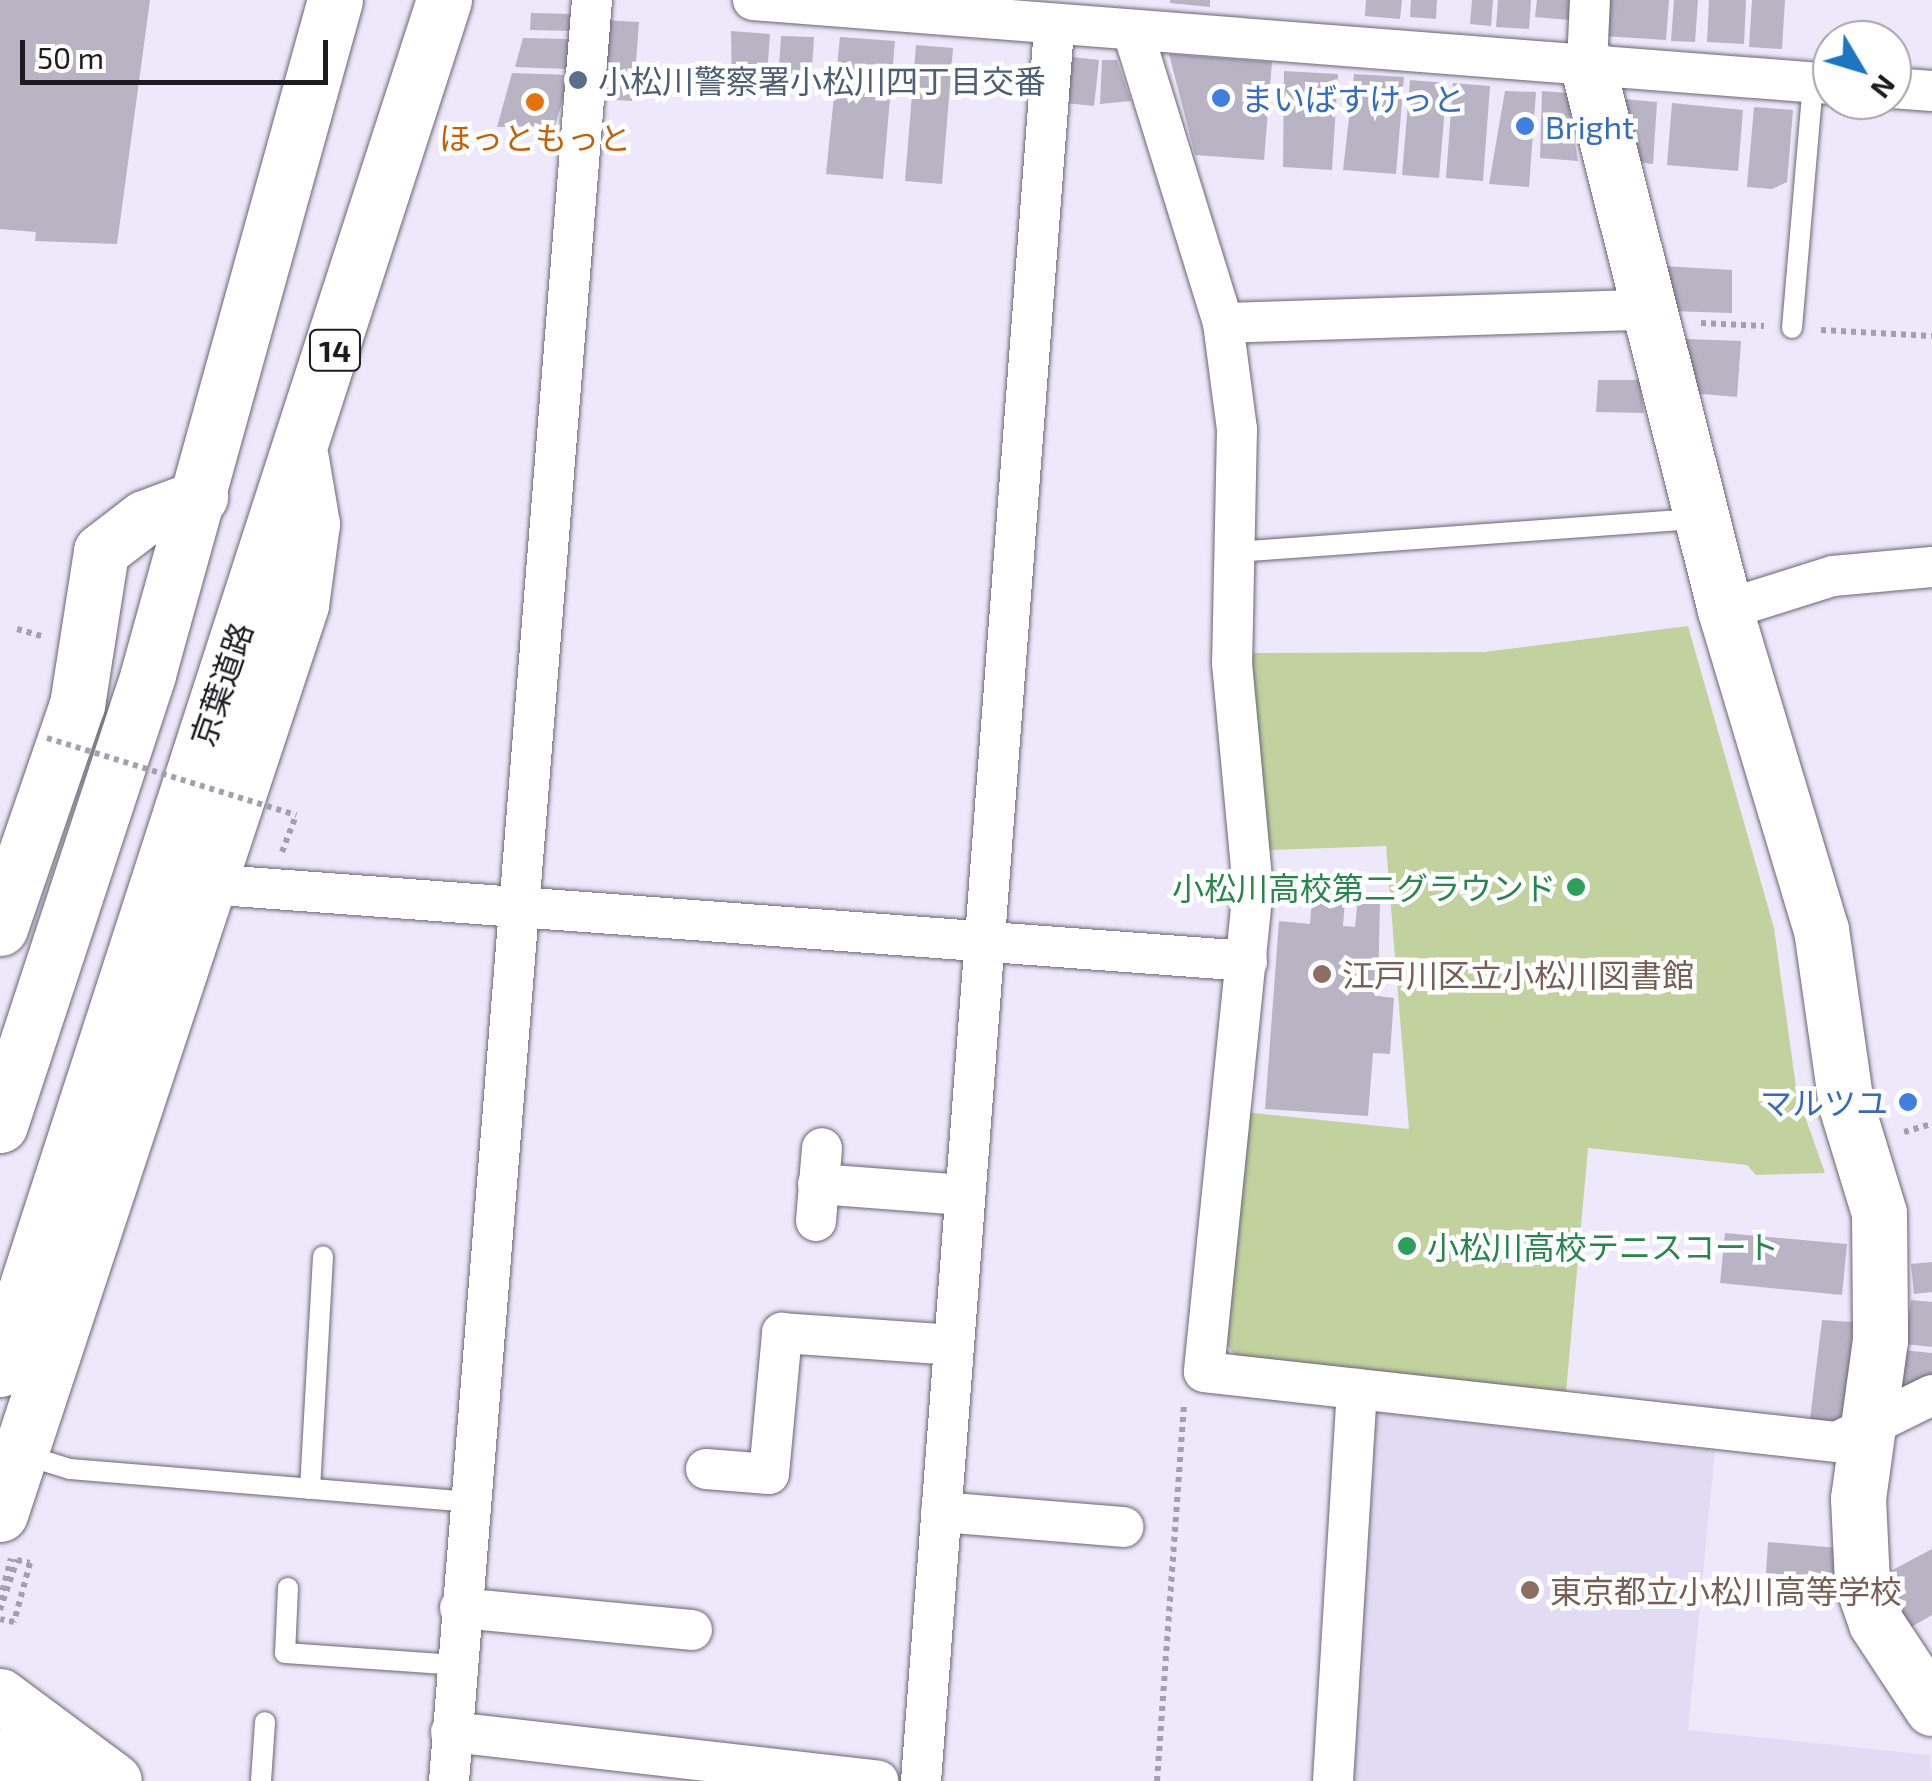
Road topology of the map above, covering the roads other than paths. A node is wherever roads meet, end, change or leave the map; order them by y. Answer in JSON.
{"nodes":[{"id":1,"x":335,"y":0,"type":"edge"},
{"id":2,"x":444,"y":0,"type":"edge"},
{"id":3,"x":592,"y":0,"type":"edge"},
{"id":4,"x":753,"y":0,"type":"edge"},
{"id":5,"x":1590,"y":0,"type":"edge"},
{"id":6,"x":767,"y":1,"type":"edge"},
{"id":7,"x":1117,"y":21,"type":"edge"},
{"id":8,"x":1054,"y":27,"type":"junction"},
{"id":9,"x":1587,"y":63,"type":"junction"},
{"id":10,"x":1812,"y":82,"type":"edge"},
{"id":11,"x":1818,"y":120,"type":"edge"},
{"id":12,"x":1648,"y":310,"type":"junction"},
{"id":13,"x":1222,"y":323,"type":"junction"},
{"id":14,"x":1792,"y":328,"type":"dead end"},
{"id":15,"x":301,"y":459,"type":"junction"},
{"id":16,"x":200,"y":497,"type":"junction"},
{"id":17,"x":1702,"y":519,"type":"junction"},
{"id":18,"x":1235,"y":552,"type":"junction"},
{"id":19,"x":1932,"y":568,"type":"edge"},
{"id":20,"x":1725,"y":610,"type":"junction"},
{"id":21,"x":11,"y":861,"type":"edge"},
{"id":22,"x":206,"y":884,"type":"junction"},
{"id":23,"x":518,"y":906,"type":"junction"},
{"id":24,"x":0,"y":928,"type":"edge"},
{"id":25,"x":986,"y":940,"type":"junction"},
{"id":26,"x":1247,"y":961,"type":"junction"},
{"id":27,"x":0,"y":1125,"type":"edge"},
{"id":28,"x":819,"y":1184,"type":"dead end"},
{"id":29,"x":964,"y":1195,"type":"junction"},
{"id":30,"x":323,"y":1256,"type":"dead end"},
{"id":31,"x":953,"y":1346,"type":"junction"},
{"id":32,"x":0,"y":1369,"type":"edge"},
{"id":33,"x":1357,"y":1389,"type":"junction"},
{"id":34,"x":1932,"y":1395,"type":"edge"},
{"id":35,"x":1863,"y":1432,"type":"junction"},
{"id":36,"x":20,"y":1453,"type":"junction"},
{"id":37,"x":706,"y":1469,"type":"dead end"},
{"id":38,"x":310,"y":1489,"type":"junction"},
{"id":39,"x":468,"y":1502,"type":"junction"},
{"id":40,"x":941,"y":1512,"type":"junction"},
{"id":41,"x":0,"y":1514,"type":"edge"},
{"id":42,"x":1123,"y":1527,"type":"dead end"},
{"id":43,"x":288,"y":1588,"type":"dead end"},
{"id":44,"x":460,"y":1608,"type":"junction"},
{"id":45,"x":692,"y":1630,"type":"dead end"},
{"id":46,"x":456,"y":1664,"type":"junction"},
{"id":47,"x":0,"y":1696,"type":"edge"},
{"id":48,"x":1932,"y":1708,"type":"edge"},
{"id":49,"x":264,"y":1722,"type":"dead end"},
{"id":50,"x":452,"y":1732,"type":"junction"},
{"id":51,"x":0,"y":1760,"type":"edge"},
{"id":52,"x":29,"y":1781,"type":"edge"},
{"id":53,"x":94,"y":1781,"type":"edge"},
{"id":54,"x":114,"y":1781,"type":"edge"},
{"id":55,"x":261,"y":1781,"type":"edge"},
{"id":56,"x":448,"y":1781,"type":"edge"},
{"id":57,"x":878,"y":1781,"type":"edge"},
{"id":58,"x":921,"y":1781,"type":"edge"},
{"id":59,"x":1333,"y":1781,"type":"edge"}],
"edges":[{"from":1,"to":16,"type":"main road"},
{"from":2,"to":15,"type":"main road","name":"京葉道路","number":"14"},
{"from":3,"to":23,"type":"street"},
{"from":4,"to":6,"type":"street"},
{"from":5,"to":9,"type":"street"},
{"from":6,"to":8,"type":"street"},
{"from":7,"to":8,"type":"street"},
{"from":7,"to":9,"type":"street"},
{"from":7,"to":13,"type":"street"},
{"from":8,"to":25,"type":"street"},
{"from":9,"to":10,"type":"street"},
{"from":9,"to":12,"type":"main road"},
{"from":11,"to":14,"type":"lane"},
{"from":12,"to":13,"type":"street"},
{"from":12,"to":17,"type":"main road"},
{"from":13,"to":18,"type":"street"},
{"from":15,"to":22,"type":"main road"},
{"from":15,"to":32,"type":"main road","name":"京葉道路","number":"14"},
{"from":16,"to":21,"type":"main road"},
{"from":16,"to":27,"type":"main road"},
{"from":17,"to":18,"type":"lane"},
{"from":17,"to":20,"type":"main road"},
{"from":18,"to":26,"type":"street"},
{"from":19,"to":20,"type":"street"},
{"from":20,"to":35,"type":"main road"},
{"from":21,"to":24,"type":"main road"},
{"from":22,"to":23,"type":"street"},
{"from":22,"to":36,"type":"main road"},
{"from":23,"to":25,"type":"street"},
{"from":23,"to":39,"type":"street"},
{"from":25,"to":26,"type":"street"},
{"from":25,"to":29,"type":"street"},
{"from":26,"to":33,"type":"street"},
{"from":28,"to":29,"type":"street"},
{"from":29,"to":31,"type":"street"},
{"from":30,"to":38,"type":"lane"},
{"from":31,"to":37,"type":"street"},
{"from":31,"to":40,"type":"street"},
{"from":33,"to":35,"type":"street"},
{"from":33,"to":59,"type":"street"},
{"from":34,"to":35,"type":"street"},
{"from":35,"to":48,"type":"main road"},
{"from":36,"to":38,"type":"lane"},
{"from":36,"to":41,"type":"main road"},
{"from":38,"to":39,"type":"lane"},
{"from":39,"to":44,"type":"street"},
{"from":40,"to":42,"type":"street"},
{"from":40,"to":58,"type":"street"},
{"from":43,"to":46,"type":"lane"},
{"from":44,"to":45,"type":"street"},
{"from":44,"to":46,"type":"street"},
{"from":46,"to":50,"type":"street"},
{"from":47,"to":54,"type":"main road"},
{"from":49,"to":55,"type":"lane"},
{"from":50,"to":56,"type":"street"},
{"from":50,"to":57,"type":"street"},
{"from":51,"to":52,"type":"main road"},
{"from":51,"to":53,"type":"main road"}]}
